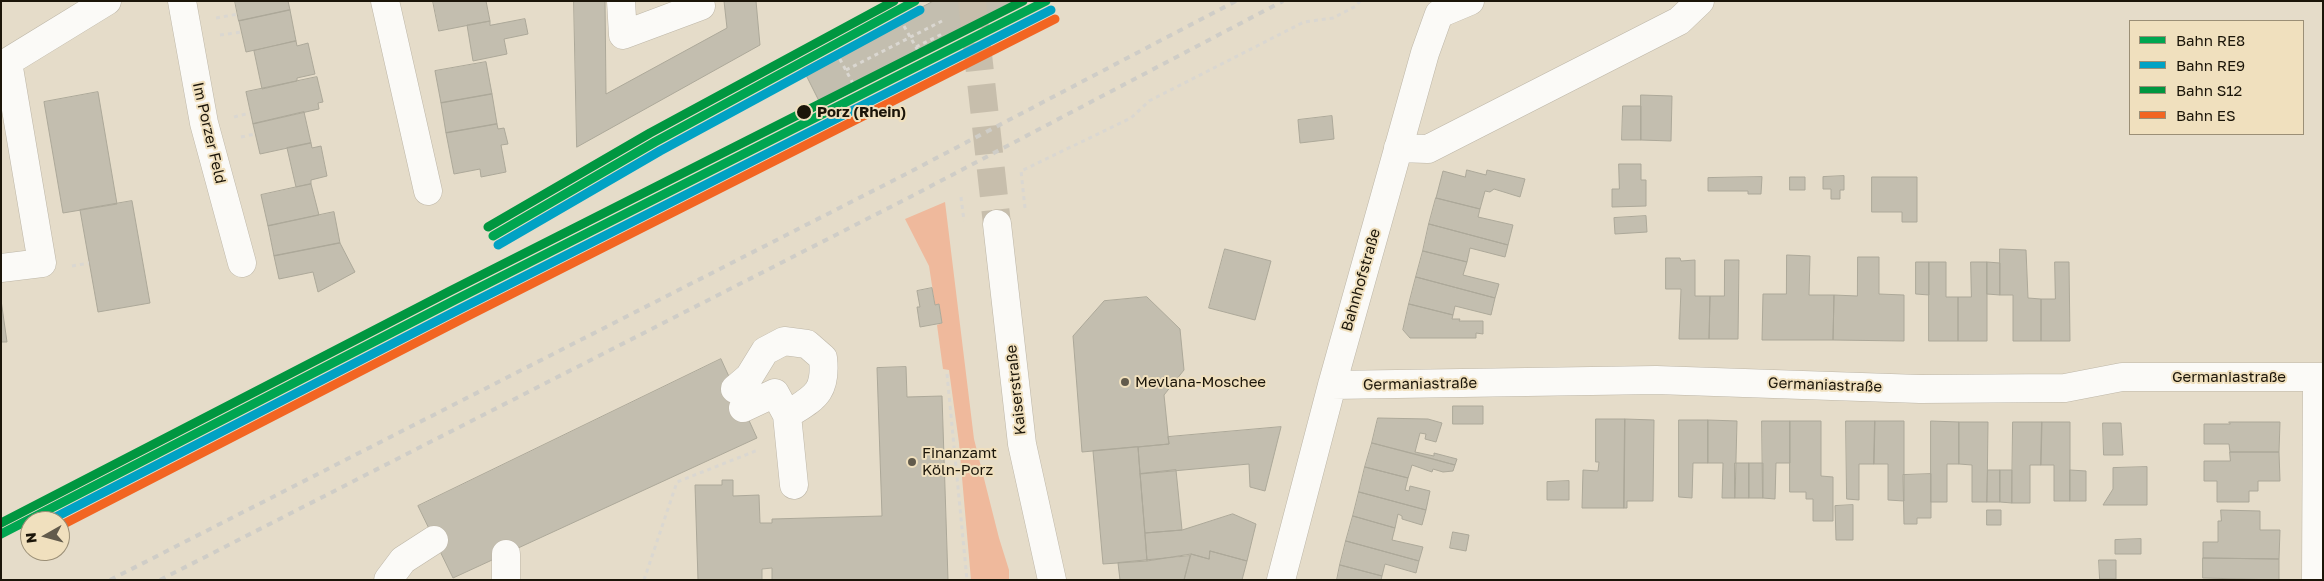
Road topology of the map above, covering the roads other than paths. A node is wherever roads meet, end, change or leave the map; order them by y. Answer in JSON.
{"nodes":[{"id":1,"x":182,"y":1,"type":"edge"},
{"id":2,"x":385,"y":1,"type":"edge"},
{"id":3,"x":621,"y":1,"type":"edge"},
{"id":4,"x":1470,"y":1,"type":"edge"},
{"id":5,"x":1700,"y":1,"type":"edge"},
{"id":6,"x":106,"y":2,"type":"edge"},
{"id":7,"x":701,"y":6,"type":"dead end"},
{"id":8,"x":5,"y":64,"type":"edge"},
{"id":9,"x":1398,"y":148,"type":"junction"},
{"id":10,"x":428,"y":191,"type":"dead end"},
{"id":11,"x":998,"y":224,"type":"tunnel mouth"},
{"id":12,"x":242,"y":263,"type":"dead end"},
{"id":13,"x":1,"y":268,"type":"edge"},
{"id":14,"x":2320,"y":377,"type":"edge"},
{"id":15,"x":1332,"y":385,"type":"junction"},
{"id":16,"x":788,"y":426,"type":"junction"},
{"id":17,"x":794,"y":485,"type":"dead end"},
{"id":18,"x":434,"y":540,"type":"dead end"},
{"id":19,"x":1044,"y":567,"type":"edge"},
{"id":20,"x":388,"y":580,"type":"edge"},
{"id":21,"x":1052,"y":580,"type":"edge"},
{"id":22,"x":1281,"y":580,"type":"edge"},
{"id":23,"x":2316,"y":580,"type":"edge"}],
"edges":[{"from":1,"to":12,"type":"street","name":"Im Porzer Feld"},
{"from":2,"to":10,"type":"street"},
{"from":3,"to":7,"type":"street"},
{"from":4,"to":9,"type":"street","name":"Bahnhofstraße"},
{"from":5,"to":9,"type":"street"},
{"from":6,"to":8,"type":"street"},
{"from":8,"to":13,"type":"street"},
{"from":9,"to":15,"type":"street","name":"Bahnhofstraße"},
{"from":11,"to":19,"type":"street","name":"Kaiserstraße"},
{"from":14,"to":15,"type":"street","name":"Germaniastraße"},
{"from":14,"to":23,"type":"street"},
{"from":15,"to":22,"type":"street","name":"Bahnhofstraße"},
{"from":16,"to":16,"type":"street"},
{"from":16,"to":17,"type":"street"},
{"from":18,"to":20,"type":"street"},
{"from":19,"to":21,"type":"street","name":"Kaiserstraße"}]}
